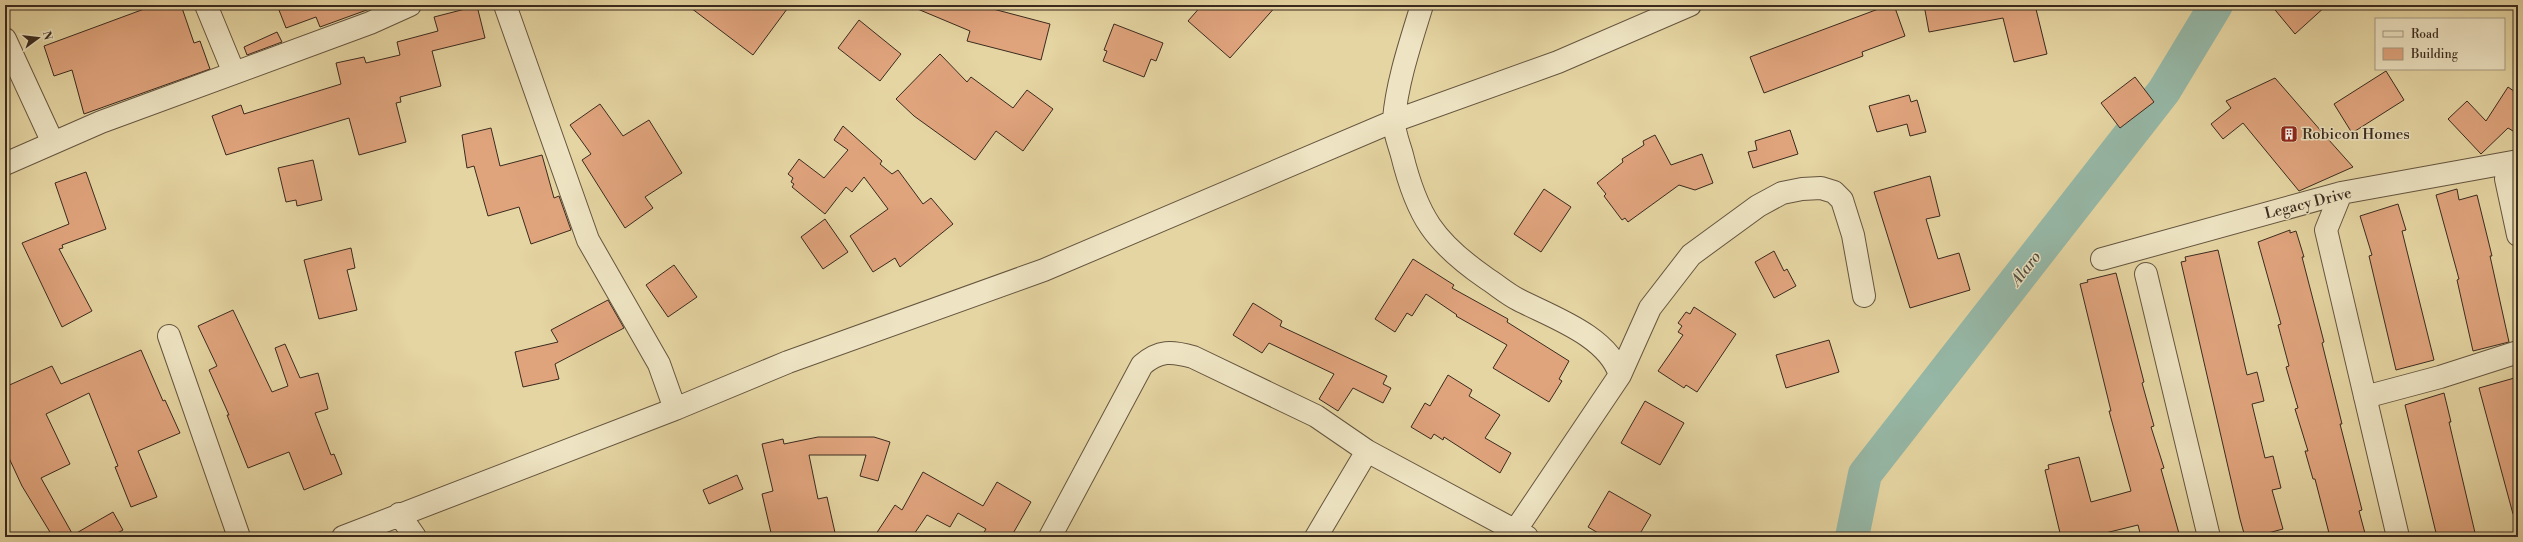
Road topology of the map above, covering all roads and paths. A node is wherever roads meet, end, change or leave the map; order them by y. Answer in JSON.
{"nodes":[{"id":1,"x":206,"y":5,"type":"edge"},
{"id":2,"x":410,"y":5,"type":"edge"},
{"id":3,"x":505,"y":5,"type":"edge"},
{"id":4,"x":1422,"y":5,"type":"edge"},
{"id":5,"x":1646,"y":5,"type":"edge"},
{"id":6,"x":1690,"y":5,"type":"edge"},
{"id":7,"x":1638,"y":26,"type":"junction"},
{"id":8,"x":5,"y":39,"type":"edge"},
{"id":9,"x":234,"y":73,"type":"junction"},
{"id":10,"x":1394,"y":121,"type":"junction"},
{"id":11,"x":53,"y":143,"type":"junction"},
{"id":12,"x":2515,"y":162,"type":"edge"},
{"id":13,"x":5,"y":164,"type":"edge"},
{"id":14,"x":2341,"y":193,"type":"junction"},
{"id":15,"x":2518,"y":235,"type":"edge"},
{"id":16,"x":2102,"y":259,"type":"dead end"},
{"id":17,"x":2146,"y":274,"type":"dead end"},
{"id":18,"x":1864,"y":296,"type":"dead end"},
{"id":19,"x":169,"y":336,"type":"dead end"},
{"id":20,"x":2518,"y":352,"type":"edge"},
{"id":21,"x":1620,"y":376,"type":"junction"},
{"id":22,"x":2365,"y":397,"type":"junction"},
{"id":23,"x":675,"y":409,"type":"junction"},
{"id":24,"x":1367,"y":451,"type":"junction"},
{"id":25,"x":399,"y":514,"type":"junction"},
{"id":26,"x":1521,"y":534,"type":"edge"},
{"id":27,"x":239,"y":537,"type":"edge"},
{"id":28,"x":343,"y":537,"type":"edge"},
{"id":29,"x":415,"y":537,"type":"edge"},
{"id":30,"x":1050,"y":537,"type":"edge"},
{"id":31,"x":1316,"y":537,"type":"edge"},
{"id":32,"x":2209,"y":537,"type":"edge"},
{"id":33,"x":2398,"y":537,"type":"edge"}],
"edges":[{"from":1,"to":9,"type":"street"},
{"from":2,"to":9,"type":"street"},
{"from":3,"to":23,"type":"street"},
{"from":4,"to":10,"type":"street"},
{"from":5,"to":7,"type":"street"},
{"from":6,"to":7,"type":"street"},
{"from":7,"to":10,"type":"street"},
{"from":8,"to":11,"type":"street"},
{"from":9,"to":11,"type":"street"},
{"from":10,"to":21,"type":"street"},
{"from":10,"to":23,"type":"street"},
{"from":11,"to":13,"type":"street"},
{"from":12,"to":14,"type":"street","name":"Legacy Drive"},
{"from":12,"to":15,"type":"street"},
{"from":14,"to":16,"type":"street","name":"Legacy Drive"},
{"from":14,"to":22,"type":"street"},
{"from":17,"to":32,"type":"street"},
{"from":18,"to":21,"type":"street"},
{"from":19,"to":27,"type":"street"},
{"from":20,"to":22,"type":"street"},
{"from":21,"to":26,"type":"street"},
{"from":22,"to":33,"type":"street"},
{"from":23,"to":25,"type":"street"},
{"from":24,"to":26,"type":"street"},
{"from":24,"to":30,"type":"street"},
{"from":24,"to":31,"type":"street"},
{"from":25,"to":28,"type":"street"},
{"from":25,"to":29,"type":"street"}]}
